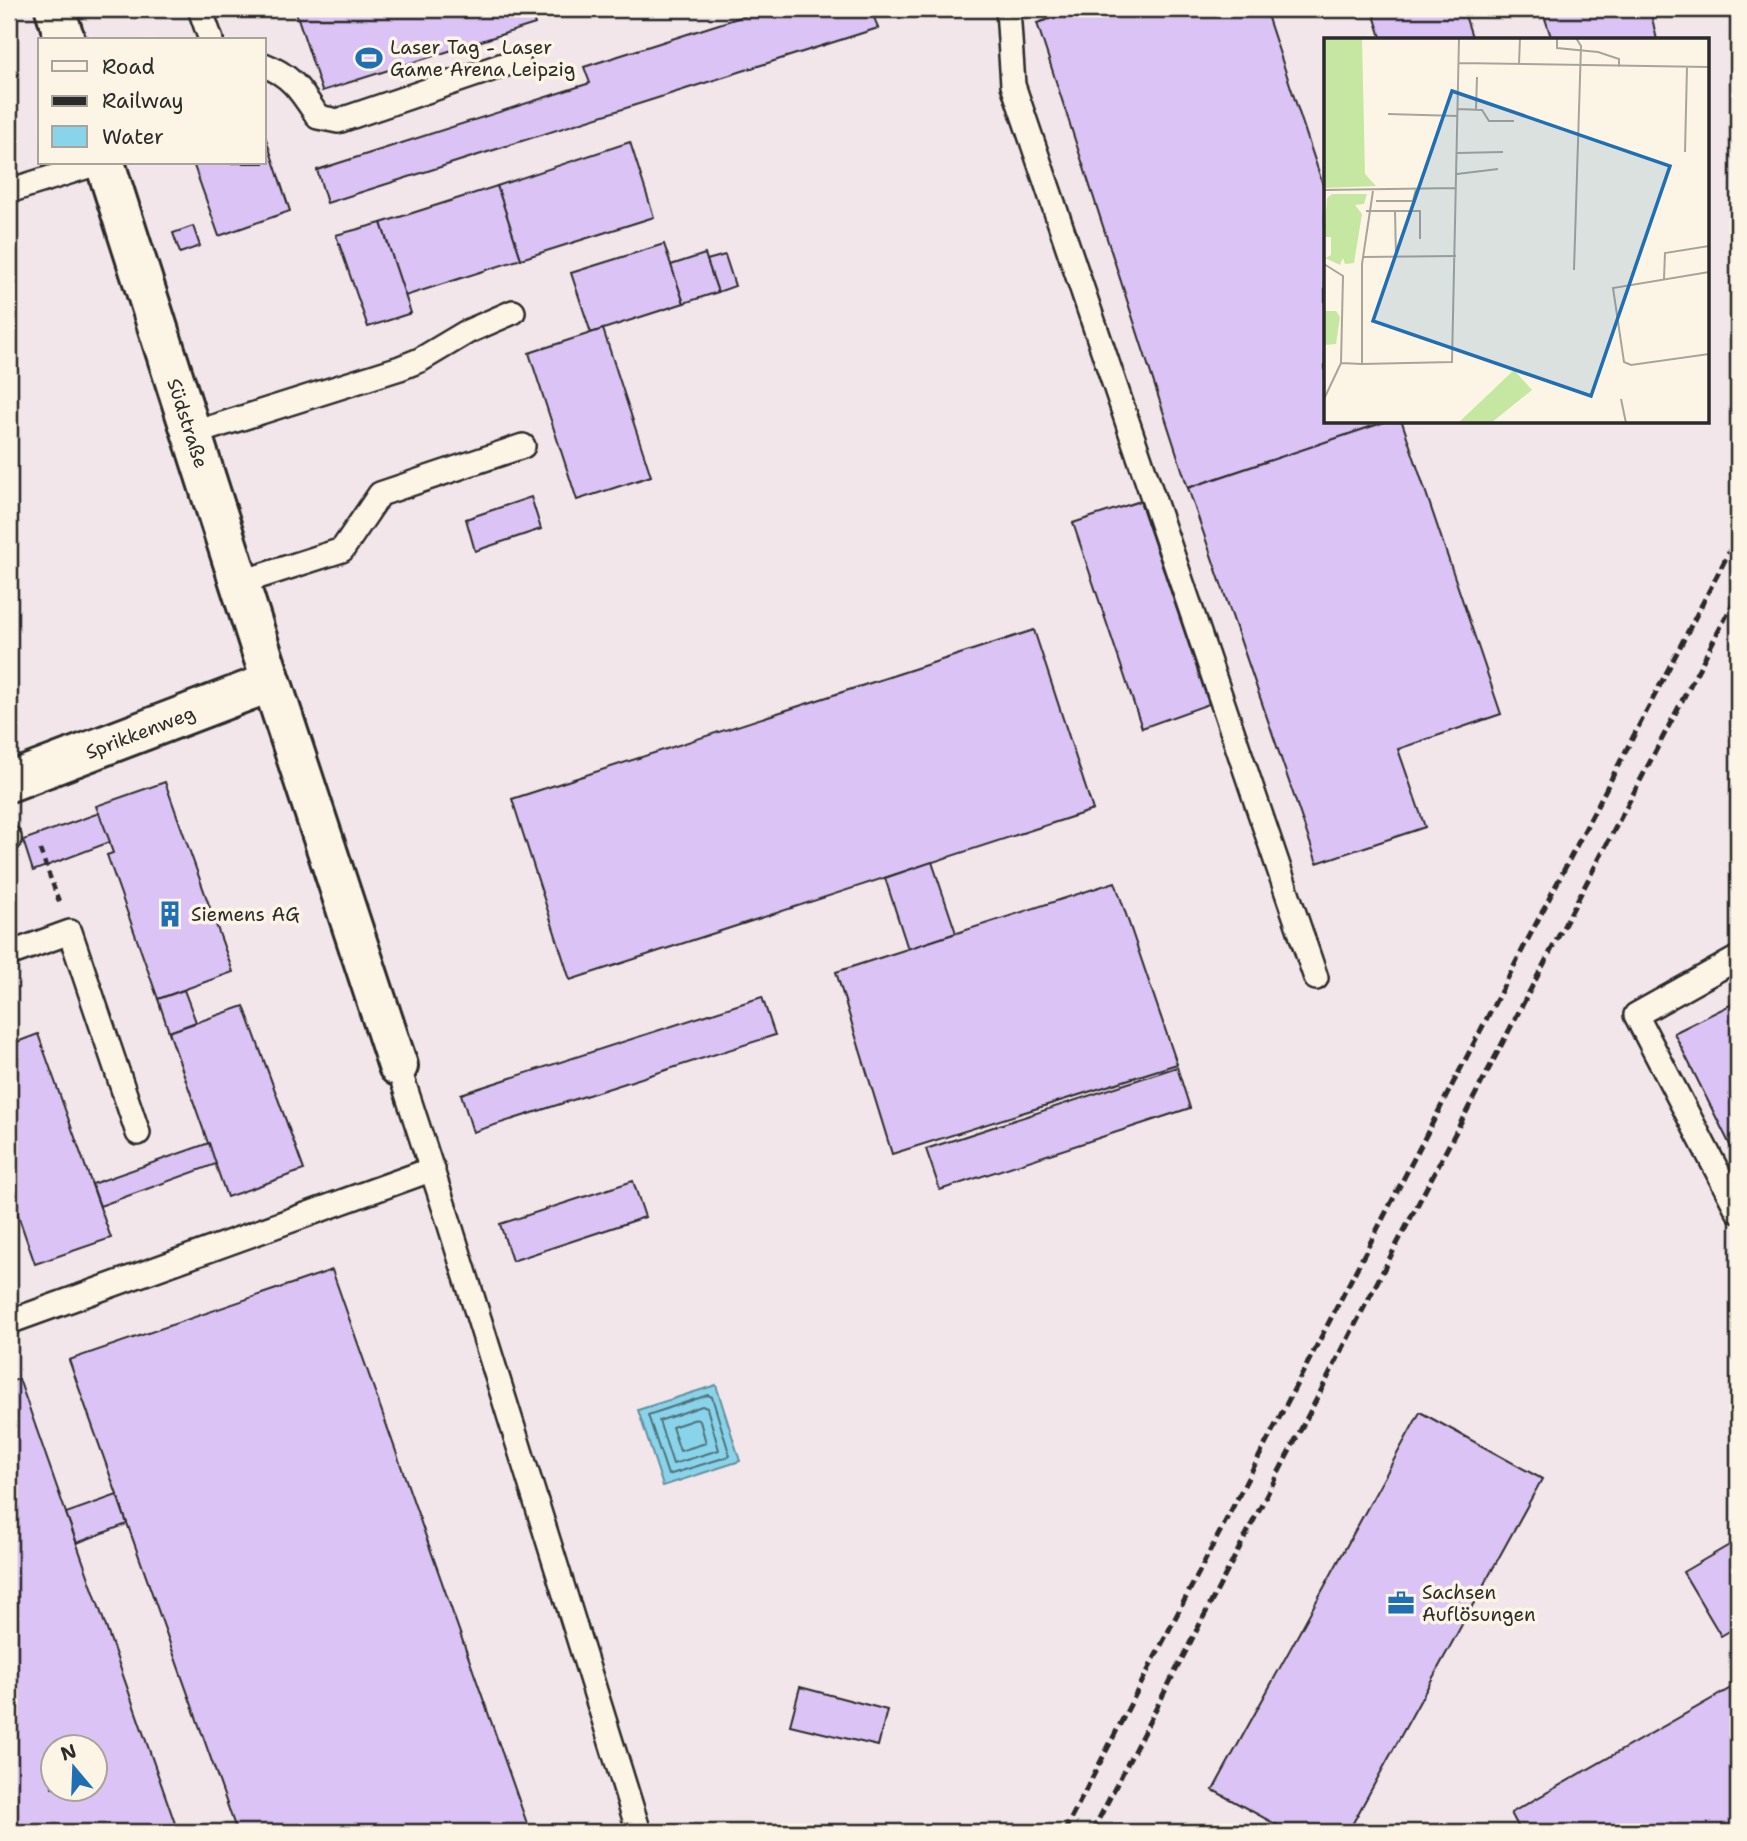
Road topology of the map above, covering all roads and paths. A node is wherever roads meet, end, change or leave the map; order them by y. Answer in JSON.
{"nodes":[{"id":1,"x":55,"y":9,"type":"edge"},
{"id":2,"x":200,"y":9,"type":"edge"},
{"id":3,"x":1008,"y":9,"type":"edge"},
{"id":4,"x":64,"y":38,"type":"edge"},
{"id":5,"x":210,"y":38,"type":"edge"},
{"id":6,"x":518,"y":60,"type":"dead end"},
{"id":7,"x":266,"y":66,"type":"edge"},
{"id":8,"x":95,"y":164,"type":"edge"},
{"id":9,"x":105,"y":164,"type":"edge"},
{"id":10,"x":9,"y":191,"type":"edge"},
{"id":11,"x":513,"y":312,"type":"dead end"},
{"id":12,"x":191,"y":434,"type":"junction"},
{"id":13,"x":523,"y":446,"type":"dead end"},
{"id":14,"x":239,"y":583,"type":"junction"},
{"id":15,"x":271,"y":682,"type":"junction"},
{"id":16,"x":9,"y":782,"type":"edge"},
{"id":17,"x":40,"y":848,"type":"dead end"},
{"id":18,"x":70,"y":932,"type":"junction"},
{"id":19,"x":9,"y":954,"type":"edge"},
{"id":20,"x":1738,"y":958,"type":"edge"},
{"id":21,"x":1316,"y":978,"type":"dead end"},
{"id":22,"x":398,"y":1066,"type":"joint"},
{"id":23,"x":138,"y":1133,"type":"dead end"},
{"id":24,"x":433,"y":1169,"type":"junction"},
{"id":25,"x":1738,"y":1211,"type":"edge"},
{"id":26,"x":9,"y":1322,"type":"edge"},
{"id":27,"x":639,"y":1832,"type":"edge"}],
"edges":[{"from":1,"to":4,"type":"street"},
{"from":2,"to":5,"type":"lane"},
{"from":3,"to":21,"type":"lane"},
{"from":6,"to":7,"type":"lane"},
{"from":8,"to":10,"type":"lane"},
{"from":9,"to":12,"type":"street","name":"Südstraße"},
{"from":11,"to":12,"type":"lane"},
{"from":12,"to":14,"type":"street","name":"Südstraße"},
{"from":13,"to":14,"type":"lane"},
{"from":14,"to":15,"type":"street","name":"Südstraße"},
{"from":15,"to":16,"type":"street","name":"Sprikkenweg"},
{"from":15,"to":22,"type":"street","name":"Südstraße"},
{"from":17,"to":18,"type":"path"},
{"from":18,"to":19,"type":"lane"},
{"from":18,"to":23,"type":"lane"},
{"from":20,"to":25,"type":"lane"},
{"from":22,"to":24,"type":"lane"},
{"from":24,"to":26,"type":"lane"},
{"from":24,"to":27,"type":"lane"}]}
